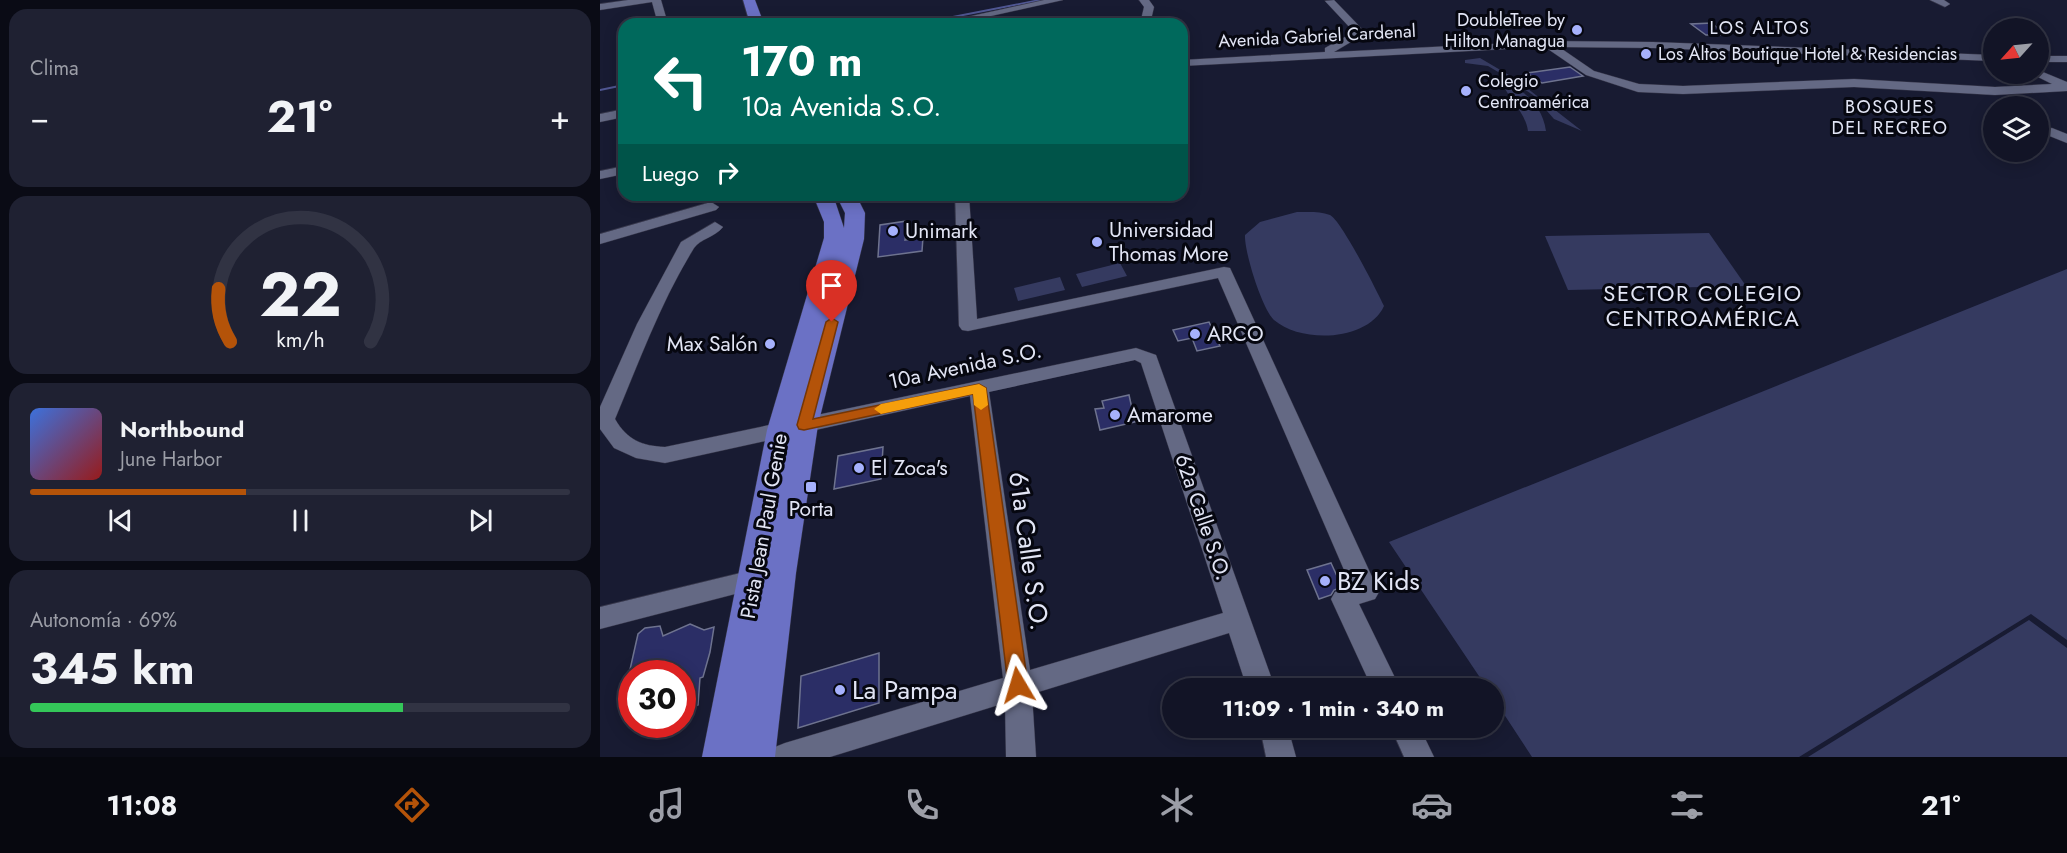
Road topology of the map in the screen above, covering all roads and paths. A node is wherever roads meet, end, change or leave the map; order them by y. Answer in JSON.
{"nodes":[{"id":1,"x":649,"y":0,"type":"edge"},
{"id":2,"x":656,"y":0,"type":"edge"},
{"id":3,"x":736,"y":0,"type":"edge"},
{"id":4,"x":749,"y":0,"type":"edge"},
{"id":5,"x":1058,"y":0,"type":"edge"},
{"id":6,"x":1144,"y":0,"type":"edge"},
{"id":7,"x":1935,"y":0,"type":"edge"},
{"id":8,"x":1330,"y":1,"type":"edge"},
{"id":9,"x":1946,"y":4,"type":"dead end"},
{"id":10,"x":600,"y":7,"type":"edge"},
{"id":11,"x":661,"y":18,"type":"edge"},
{"id":12,"x":742,"y":18,"type":"edge"},
{"id":13,"x":755,"y":18,"type":"edge"},
{"id":14,"x":970,"y":18,"type":"edge"},
{"id":15,"x":1146,"y":18,"type":"edge"},
{"id":16,"x":1548,"y":44,"type":"junction"},
{"id":17,"x":1329,"y":54,"type":"junction"},
{"id":18,"x":1983,"y":58,"type":"edge"},
{"id":19,"x":2049,"y":59,"type":"edge"},
{"id":20,"x":2067,"y":59,"type":"edge"},
{"id":21,"x":1188,"y":63,"type":"edge"},
{"id":22,"x":2049,"y":78,"type":"edge"},
{"id":23,"x":618,"y":114,"type":"edge"},
{"id":24,"x":600,"y":118,"type":"edge"},
{"id":25,"x":2067,"y":128,"type":"edge"},
{"id":26,"x":2067,"y":139,"type":"edge"},
{"id":27,"x":618,"y":171,"type":"edge"},
{"id":28,"x":600,"y":175,"type":"edge"},
{"id":29,"x":832,"y":201,"type":"edge"},
{"id":30,"x":962,"y":201,"type":"edge"},
{"id":31,"x":711,"y":207,"type":"dead end"},
{"id":32,"x":715,"y":226,"type":"dead end"},
{"id":33,"x":600,"y":239,"type":"edge"},
{"id":34,"x":1136,"y":354,"type":"joint"},
{"id":35,"x":979,"y":388,"type":"junction"},
{"id":36,"x":606,"y":413,"type":"edge"},
{"id":37,"x":793,"y":428,"type":"junction"},
{"id":38,"x":767,"y":577,"type":"junction"},
{"id":39,"x":600,"y":618,"type":"edge"},
{"id":40,"x":1238,"y":619,"type":"junction"},
{"id":41,"x":1258,"y":678,"type":"edge"},
{"id":42,"x":1381,"y":678,"type":"edge"},
{"id":43,"x":1018,"y":685,"type":"junction"},
{"id":44,"x":1276,"y":738,"type":"edge"},
{"id":45,"x":1410,"y":738,"type":"edge"},
{"id":46,"x":721,"y":757,"type":"edge"},
{"id":47,"x":756,"y":757,"type":"edge"},
{"id":48,"x":785,"y":757,"type":"edge"},
{"id":49,"x":1021,"y":757,"type":"edge"},
{"id":50,"x":1281,"y":757,"type":"edge"},
{"id":51,"x":1419,"y":757,"type":"edge"}],
"edges":[{"from":1,"to":10,"type":"street"},
{"from":2,"to":11,"type":"street"},
{"from":3,"to":12,"type":"main road"},
{"from":4,"to":13,"type":"main road"},
{"from":5,"to":14,"type":"street"},
{"from":6,"to":15,"type":"street"},
{"from":7,"to":9,"type":"street"},
{"from":8,"to":17,"type":"street"},
{"from":16,"to":17,"type":"street","name":"Avenida Gabriel Cardenal"},
{"from":16,"to":18,"type":"street","name":"Avenida Gabriel Cardenal"},
{"from":16,"to":22,"type":"street"},
{"from":17,"to":21,"type":"street","name":"Avenida Gabriel Cardenal"},
{"from":19,"to":20,"type":"street"},
{"from":23,"to":24,"type":"street"},
{"from":25,"to":26,"type":"street"},
{"from":27,"to":28,"type":"street"},
{"from":29,"to":37,"type":"main road","name":"Pista Jean Paul Genie"},
{"from":30,"to":42,"type":"street"},
{"from":31,"to":33,"type":"street"},
{"from":32,"to":36,"type":"street"},
{"from":34,"to":35,"type":"street","name":"10a Avenida S.O."},
{"from":34,"to":40,"type":"street","name":"62a Calle S.O."},
{"from":35,"to":37,"type":"street","name":"10a Avenida S.O."},
{"from":35,"to":43,"type":"street","name":"61a Calle S.O."},
{"from":36,"to":37,"type":"street","name":"10a Avenida S.O."},
{"from":37,"to":38,"type":"main road","name":"Pista Jean Paul Genie"},
{"from":38,"to":39,"type":"street"},
{"from":38,"to":46,"type":"main road","name":"Pista Jean Paul Genie"},
{"from":38,"to":47,"type":"main road","name":"Pista Jean Paul Genie"},
{"from":40,"to":41,"type":"street","name":"62a Calle S.O."},
{"from":40,"to":43,"type":"street"},
{"from":43,"to":48,"type":"street"},
{"from":43,"to":49,"type":"street","name":"61a Calle S.O."},
{"from":44,"to":50,"type":"street"},
{"from":45,"to":51,"type":"street"}]}
